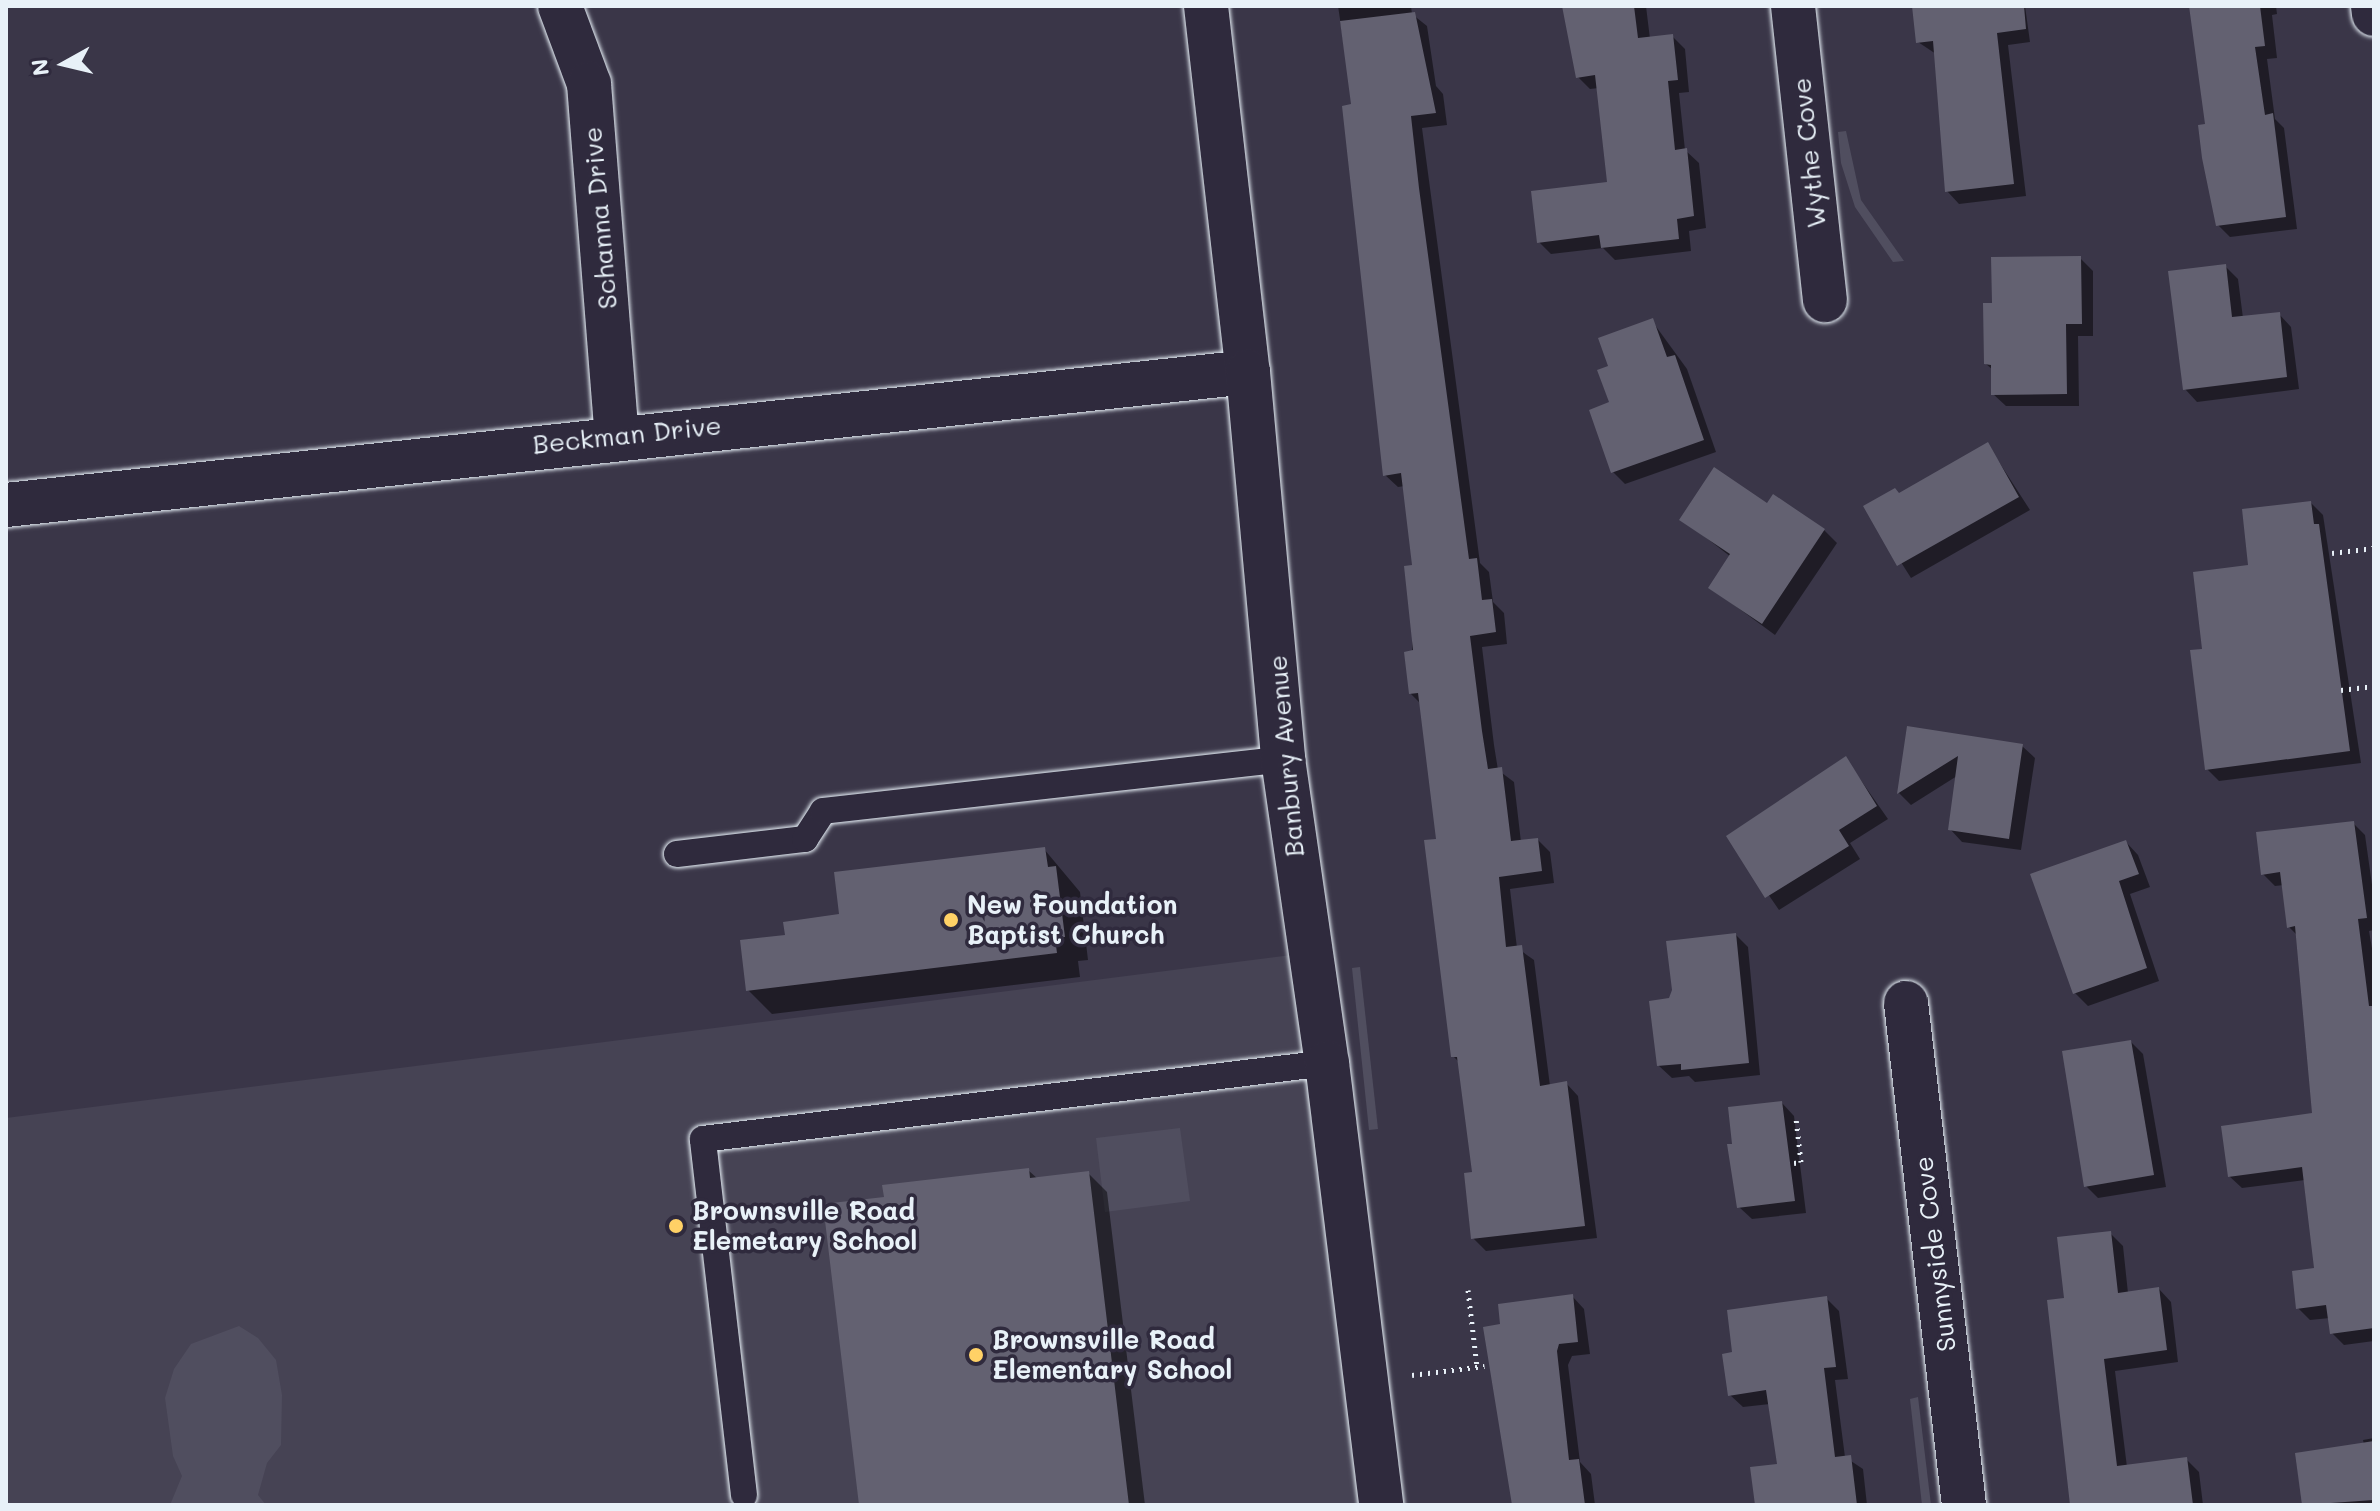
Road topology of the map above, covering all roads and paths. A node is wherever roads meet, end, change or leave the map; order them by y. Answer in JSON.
{"nodes":[{"id":1,"x":560,"y":6,"type":"edge"},
{"id":2,"x":1206,"y":6,"type":"edge"},
{"id":3,"x":1793,"y":6,"type":"edge"},
{"id":4,"x":2373,"y":6,"type":"edge"},
{"id":5,"x":2374,"y":14,"type":"edge"},
{"id":6,"x":1825,"y":300,"type":"dead end"},
{"id":7,"x":1248,"y":372,"type":"junction"},
{"id":8,"x":617,"y":436,"type":"junction"},
{"id":9,"x":6,"y":505,"type":"edge"},
{"id":10,"x":2374,"y":548,"type":"edge"},
{"id":11,"x":2332,"y":553,"type":"dead end"},
{"id":12,"x":2374,"y":686,"type":"edge"},
{"id":13,"x":2341,"y":690,"type":"dead end"},
{"id":14,"x":1283,"y":759,"type":"junction"},
{"id":15,"x":677,"y":854,"type":"dead end"},
{"id":16,"x":1906,"y":1003,"type":"dead end"},
{"id":17,"x":1327,"y":1063,"type":"junction"},
{"id":18,"x":1796,"y":1118,"type":"dead end"},
{"id":19,"x":1794,"y":1163,"type":"dead end"},
{"id":20,"x":1468,"y":1290,"type":"dead end"},
{"id":21,"x":1412,"y":1375,"type":"dead end"},
{"id":22,"x":744,"y":1495,"type":"dead end"},
{"id":23,"x":1381,"y":1505,"type":"edge"},
{"id":24,"x":1964,"y":1505,"type":"edge"}],
"edges":[{"from":1,"to":8,"type":"street","name":"Schanna Drive"},
{"from":2,"to":7,"type":"street","name":"Banbury Avenue"},
{"from":3,"to":6,"type":"street","name":"Wythe Cove"},
{"from":4,"to":5,"type":"street"},
{"from":7,"to":8,"type":"street","name":"Beckman Drive"},
{"from":7,"to":14,"type":"street","name":"Banbury Avenue"},
{"from":8,"to":9,"type":"street","name":"Beckman Drive"},
{"from":10,"to":11,"type":"path"},
{"from":12,"to":13,"type":"path"},
{"from":14,"to":15,"type":"lane"},
{"from":14,"to":17,"type":"street","name":"Banbury Avenue"},
{"from":16,"to":24,"type":"street","name":"Sunnyside Cove"},
{"from":17,"to":22,"type":"lane"},
{"from":17,"to":23,"type":"street","name":"Banbury Avenue"},
{"from":18,"to":19,"type":"path"},
{"from":20,"to":21,"type":"path"}]}
